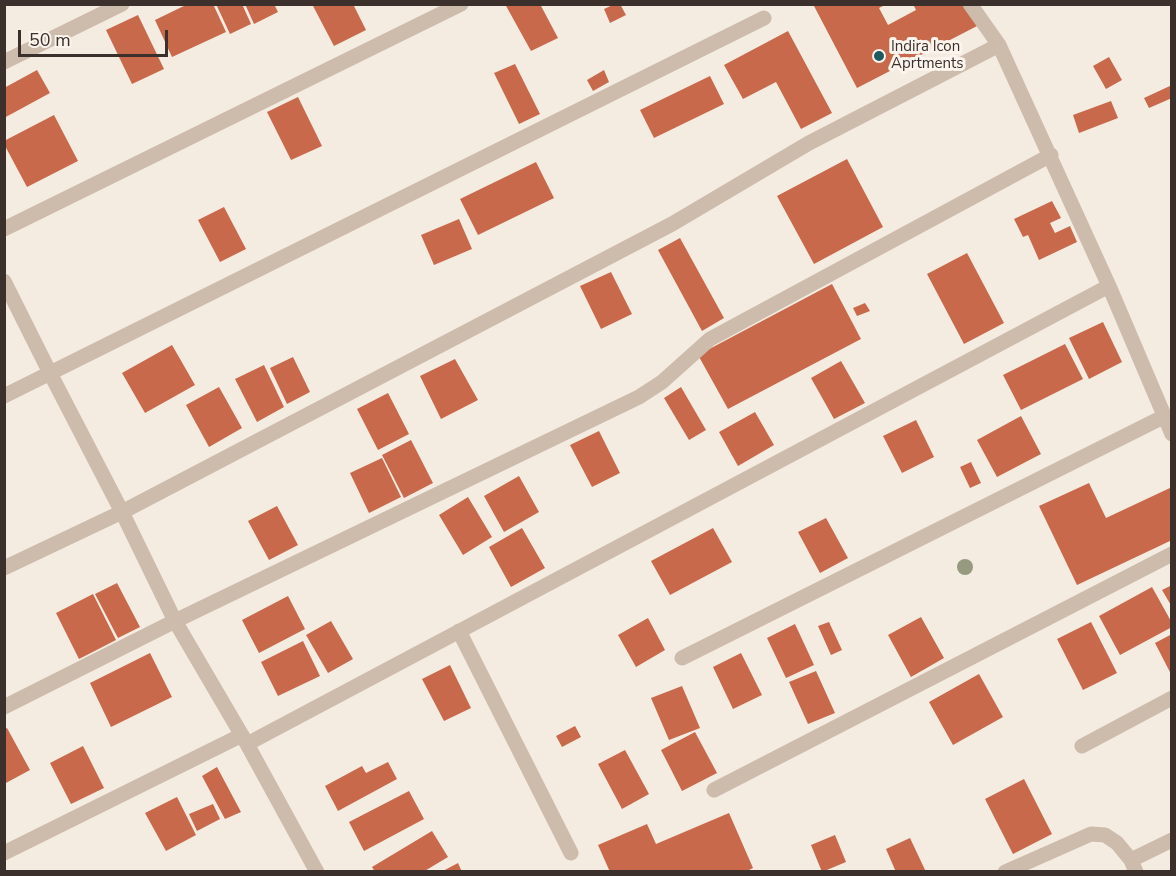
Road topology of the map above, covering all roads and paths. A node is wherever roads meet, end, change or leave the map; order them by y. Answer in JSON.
{"nodes":[{"id":1,"x":122,"y":4,"type":"edge"},
{"id":2,"x":461,"y":4,"type":"edge"},
{"id":3,"x":970,"y":4,"type":"edge"},
{"id":4,"x":764,"y":18,"type":"dead end"},
{"id":5,"x":999,"y":45,"type":"junction"},
{"id":6,"x":4,"y":62,"type":"edge"},
{"id":7,"x":1051,"y":155,"type":"junction"},
{"id":8,"x":4,"y":229,"type":"edge"},
{"id":9,"x":4,"y":281,"type":"edge"},
{"id":10,"x":1109,"y":286,"type":"junction"},
{"id":11,"x":50,"y":373,"type":"junction"},
{"id":12,"x":4,"y":396,"type":"edge"},
{"id":13,"x":1163,"y":417,"type":"junction"},
{"id":14,"x":1172,"y":434,"type":"edge"},
{"id":15,"x":122,"y":512,"type":"junction"},
{"id":16,"x":1172,"y":554,"type":"edge"},
{"id":17,"x":4,"y":568,"type":"edge"},
{"id":18,"x":176,"y":621,"type":"junction"},
{"id":19,"x":459,"y":631,"type":"junction"},
{"id":20,"x":682,"y":658,"type":"dead end"},
{"id":21,"x":1172,"y":698,"type":"edge"},
{"id":22,"x":4,"y":707,"type":"edge"},
{"id":23,"x":244,"y":739,"type":"junction"},
{"id":24,"x":1082,"y":746,"type":"dead end"},
{"id":25,"x":714,"y":790,"type":"dead end"},
{"id":26,"x":1172,"y":840,"type":"edge"},
{"id":27,"x":4,"y":853,"type":"edge"},
{"id":28,"x":571,"y":853,"type":"dead end"},
{"id":29,"x":1134,"y":866,"type":"edge"},
{"id":30,"x":317,"y":872,"type":"edge"},
{"id":31,"x":1005,"y":872,"type":"edge"}],
"edges":[{"from":1,"to":6,"type":"street"},
{"from":2,"to":8,"type":"street"},
{"from":3,"to":5,"type":"street"},
{"from":4,"to":11,"type":"street"},
{"from":5,"to":7,"type":"street"},
{"from":5,"to":15,"type":"street"},
{"from":7,"to":10,"type":"street"},
{"from":7,"to":18,"type":"street"},
{"from":9,"to":11,"type":"street"},
{"from":10,"to":13,"type":"street"},
{"from":10,"to":19,"type":"street"},
{"from":11,"to":12,"type":"street"},
{"from":11,"to":15,"type":"street"},
{"from":13,"to":14,"type":"street"},
{"from":13,"to":20,"type":"street"},
{"from":15,"to":17,"type":"street"},
{"from":15,"to":18,"type":"street"},
{"from":16,"to":25,"type":"street"},
{"from":18,"to":22,"type":"street"},
{"from":18,"to":23,"type":"street"},
{"from":19,"to":23,"type":"street"},
{"from":19,"to":28,"type":"street"},
{"from":21,"to":24,"type":"street"},
{"from":23,"to":27,"type":"street"},
{"from":23,"to":30,"type":"street"},
{"from":26,"to":29,"type":"street"},
{"from":29,"to":31,"type":"street"}]}
